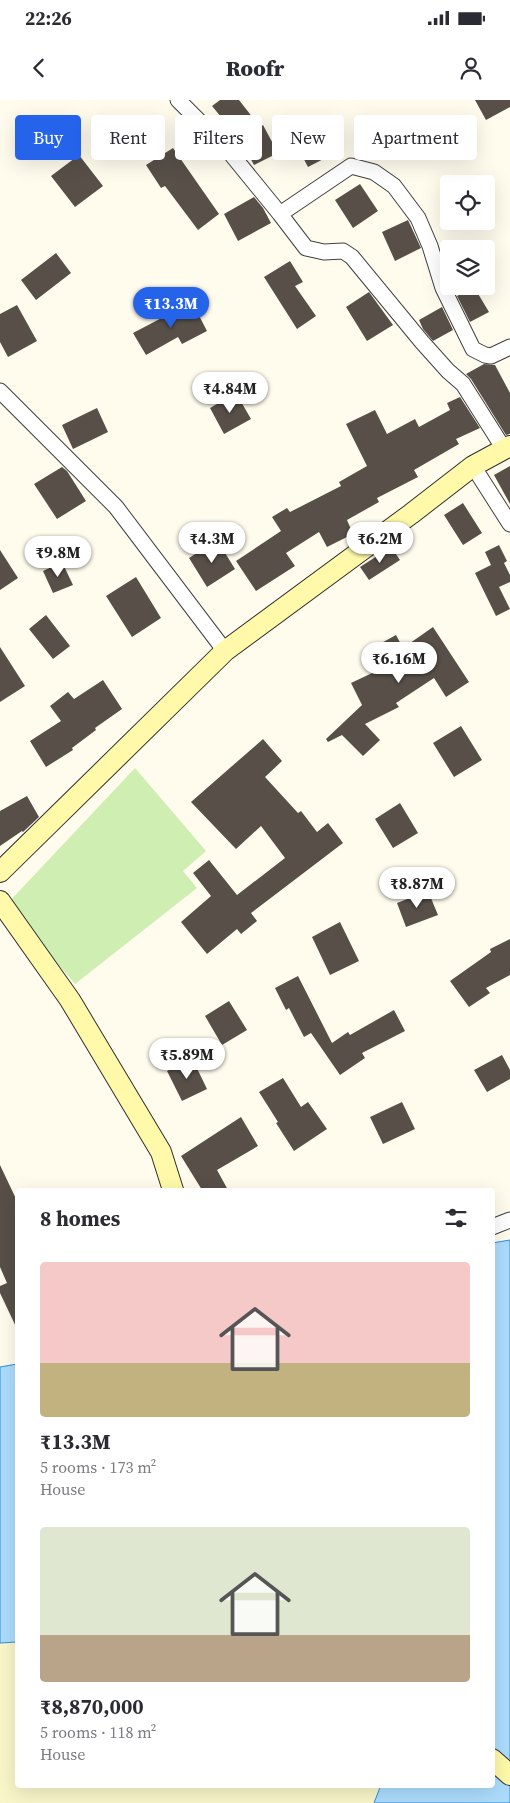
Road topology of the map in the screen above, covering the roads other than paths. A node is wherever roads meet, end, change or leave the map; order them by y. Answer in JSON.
{"nodes":[{"id":1,"x":178,"y":100,"type":"edge"},
{"id":2,"x":280,"y":214,"type":"junction"},
{"id":3,"x":510,"y":347,"type":"edge"},
{"id":4,"x":0,"y":390,"type":"edge"},
{"id":5,"x":507,"y":448,"type":"edge"},
{"id":6,"x":473,"y":466,"type":"junction"},
{"id":7,"x":510,"y":524,"type":"edge"},
{"id":8,"x":225,"y":651,"type":"junction"},
{"id":9,"x":0,"y":872,"type":"edge"},
{"id":10,"x":0,"y":901,"type":"edge"},
{"id":11,"x":173,"y":1188,"type":"edge"},
{"id":12,"x":510,"y":1220,"type":"edge"},
{"id":13,"x":495,"y":1226,"type":"edge"},
{"id":14,"x":495,"y":1762,"type":"edge"},
{"id":15,"x":510,"y":1775,"type":"edge"}],
"edges":[{"from":1,"to":2,"type":"street"},
{"from":2,"to":3,"type":"street"},
{"from":2,"to":5,"type":"street"},
{"from":4,"to":8,"type":"street"},
{"from":5,"to":6,"type":"main road"},
{"from":6,"to":7,"type":"street"},
{"from":6,"to":8,"type":"main road"},
{"from":8,"to":9,"type":"main road"},
{"from":10,"to":11,"type":"main road"},
{"from":12,"to":13,"type":"street"},
{"from":14,"to":15,"type":"main road"}]}
